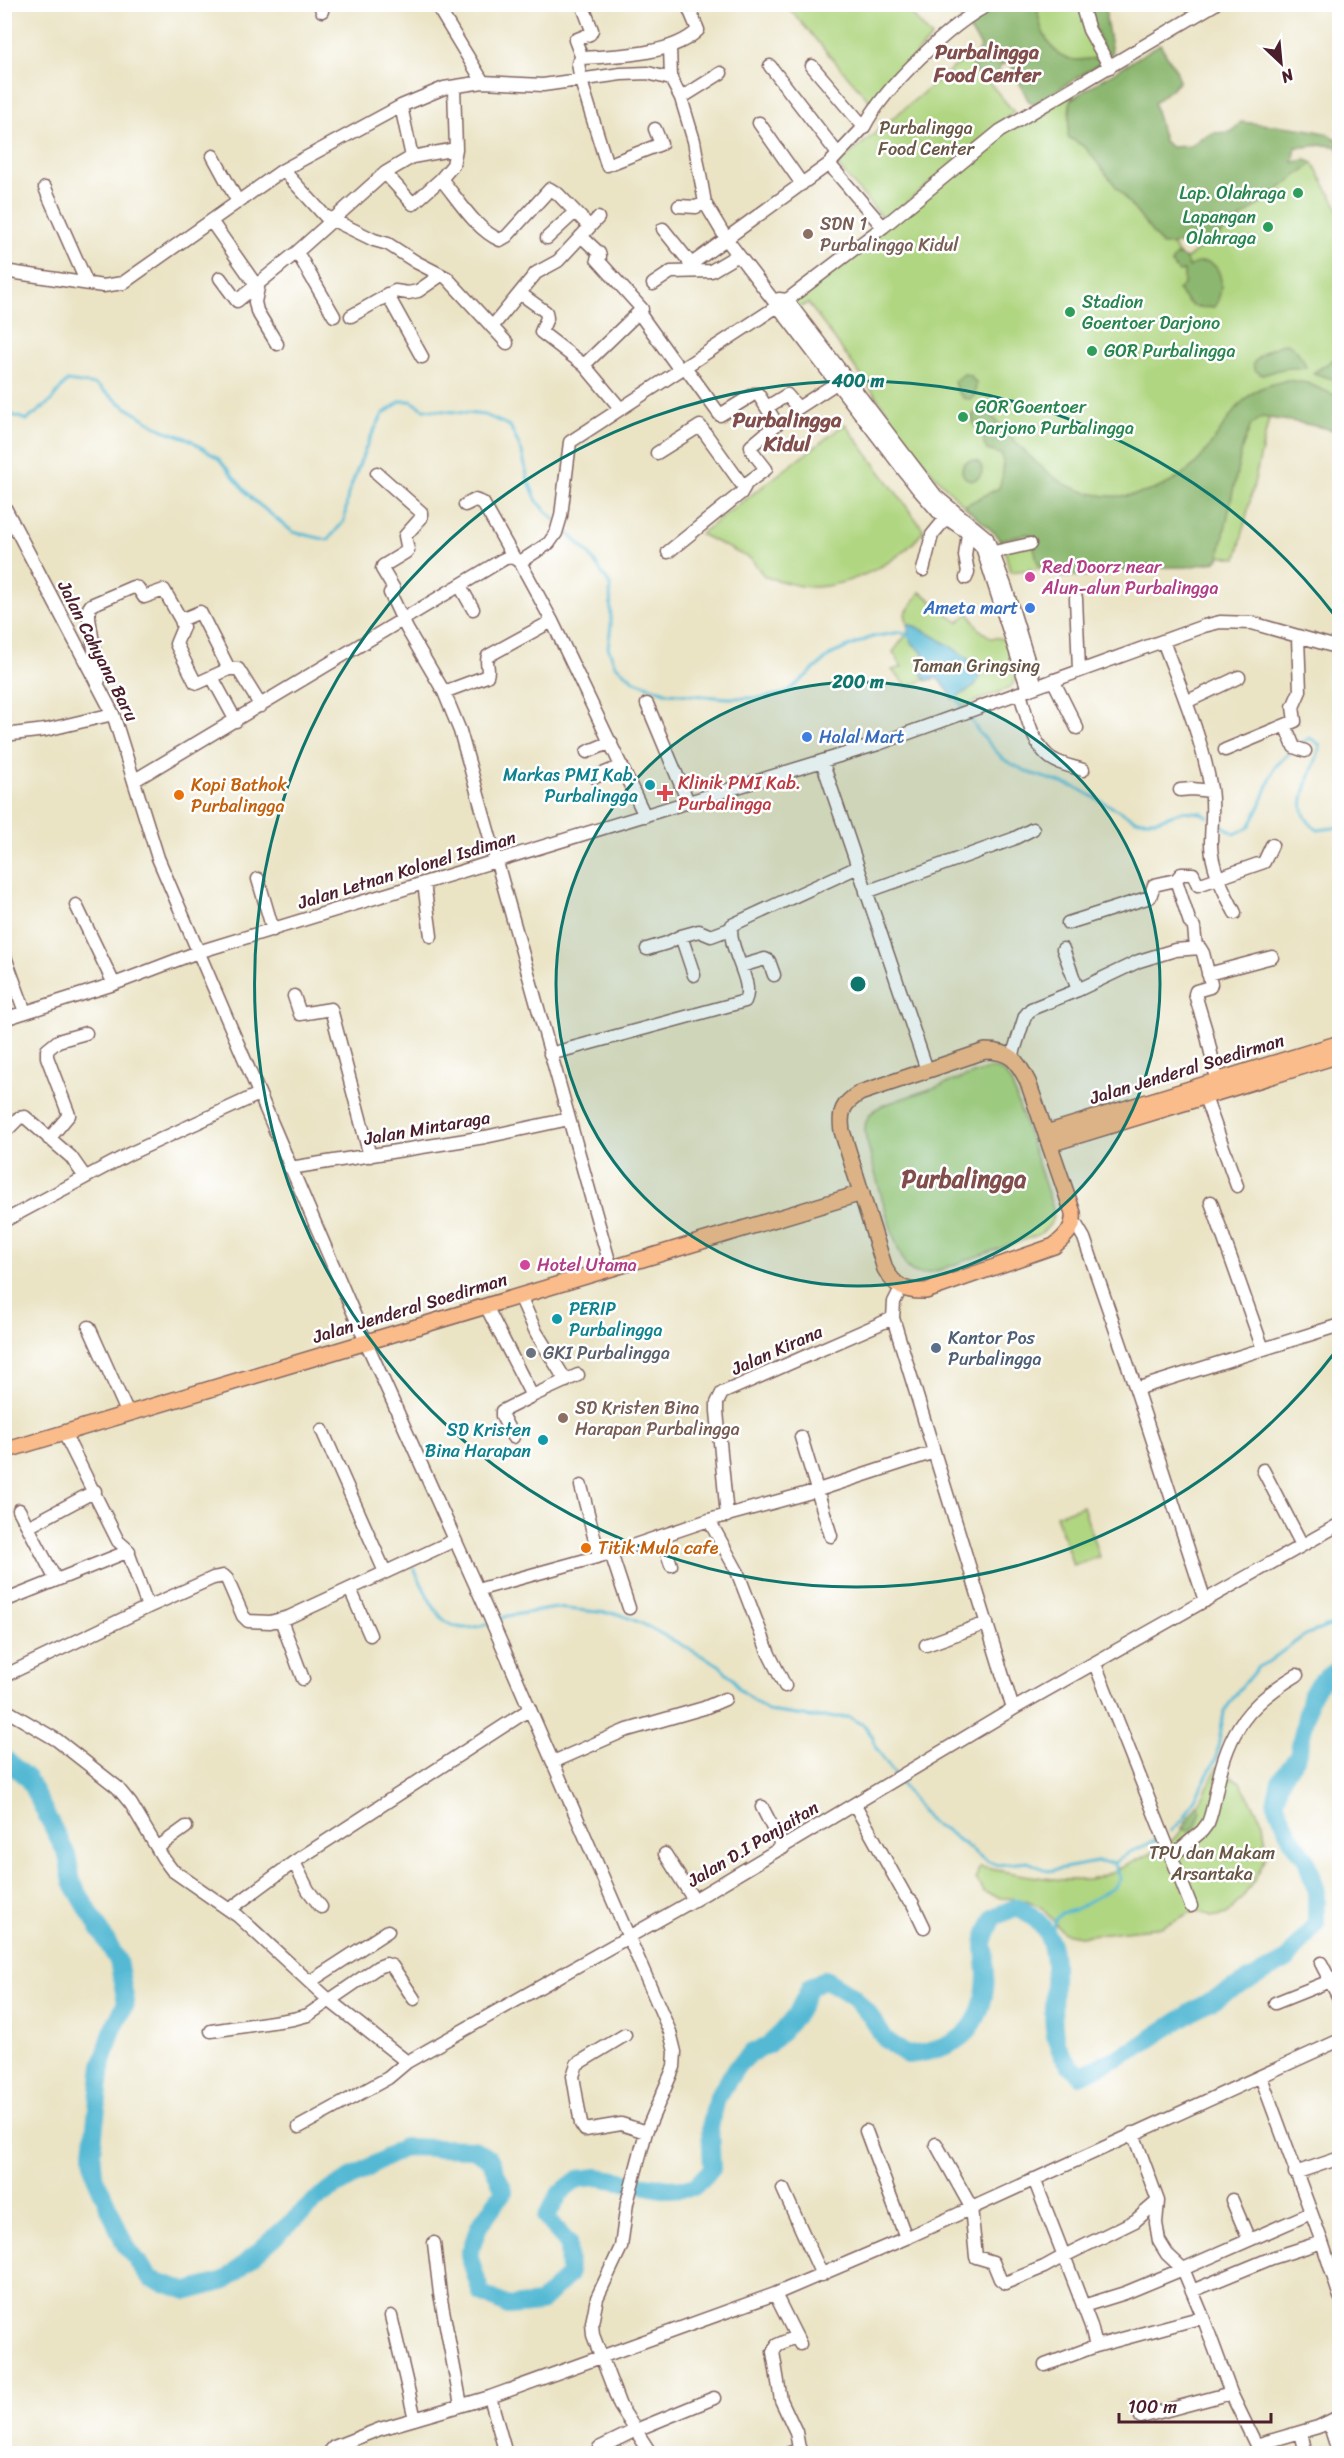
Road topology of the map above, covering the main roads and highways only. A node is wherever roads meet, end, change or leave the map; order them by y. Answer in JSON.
{"nodes":[{"id":1,"x":1340,"y":1043,"type":"edge"},
{"id":2,"x":1340,"y":1056,"type":"edge"},
{"id":3,"x":1048,"y":1139,"type":"junction"},
{"id":4,"x":862,"y":1193,"type":"junction"},
{"id":5,"x":4,"y":1451,"type":"edge"}],
"edges":[{"from":1,"to":3,"type":"main road","name":"Jalan Jenderal Soedirman"},
{"from":2,"to":3,"type":"main road","name":"Jalan Jenderal Soedirman"},
{"from":3,"to":4,"type":"main road"},
{"from":3,"to":4,"type":"main road"},
{"from":4,"to":5,"type":"main road","name":"Jalan Jenderal Soedirman"}]}
